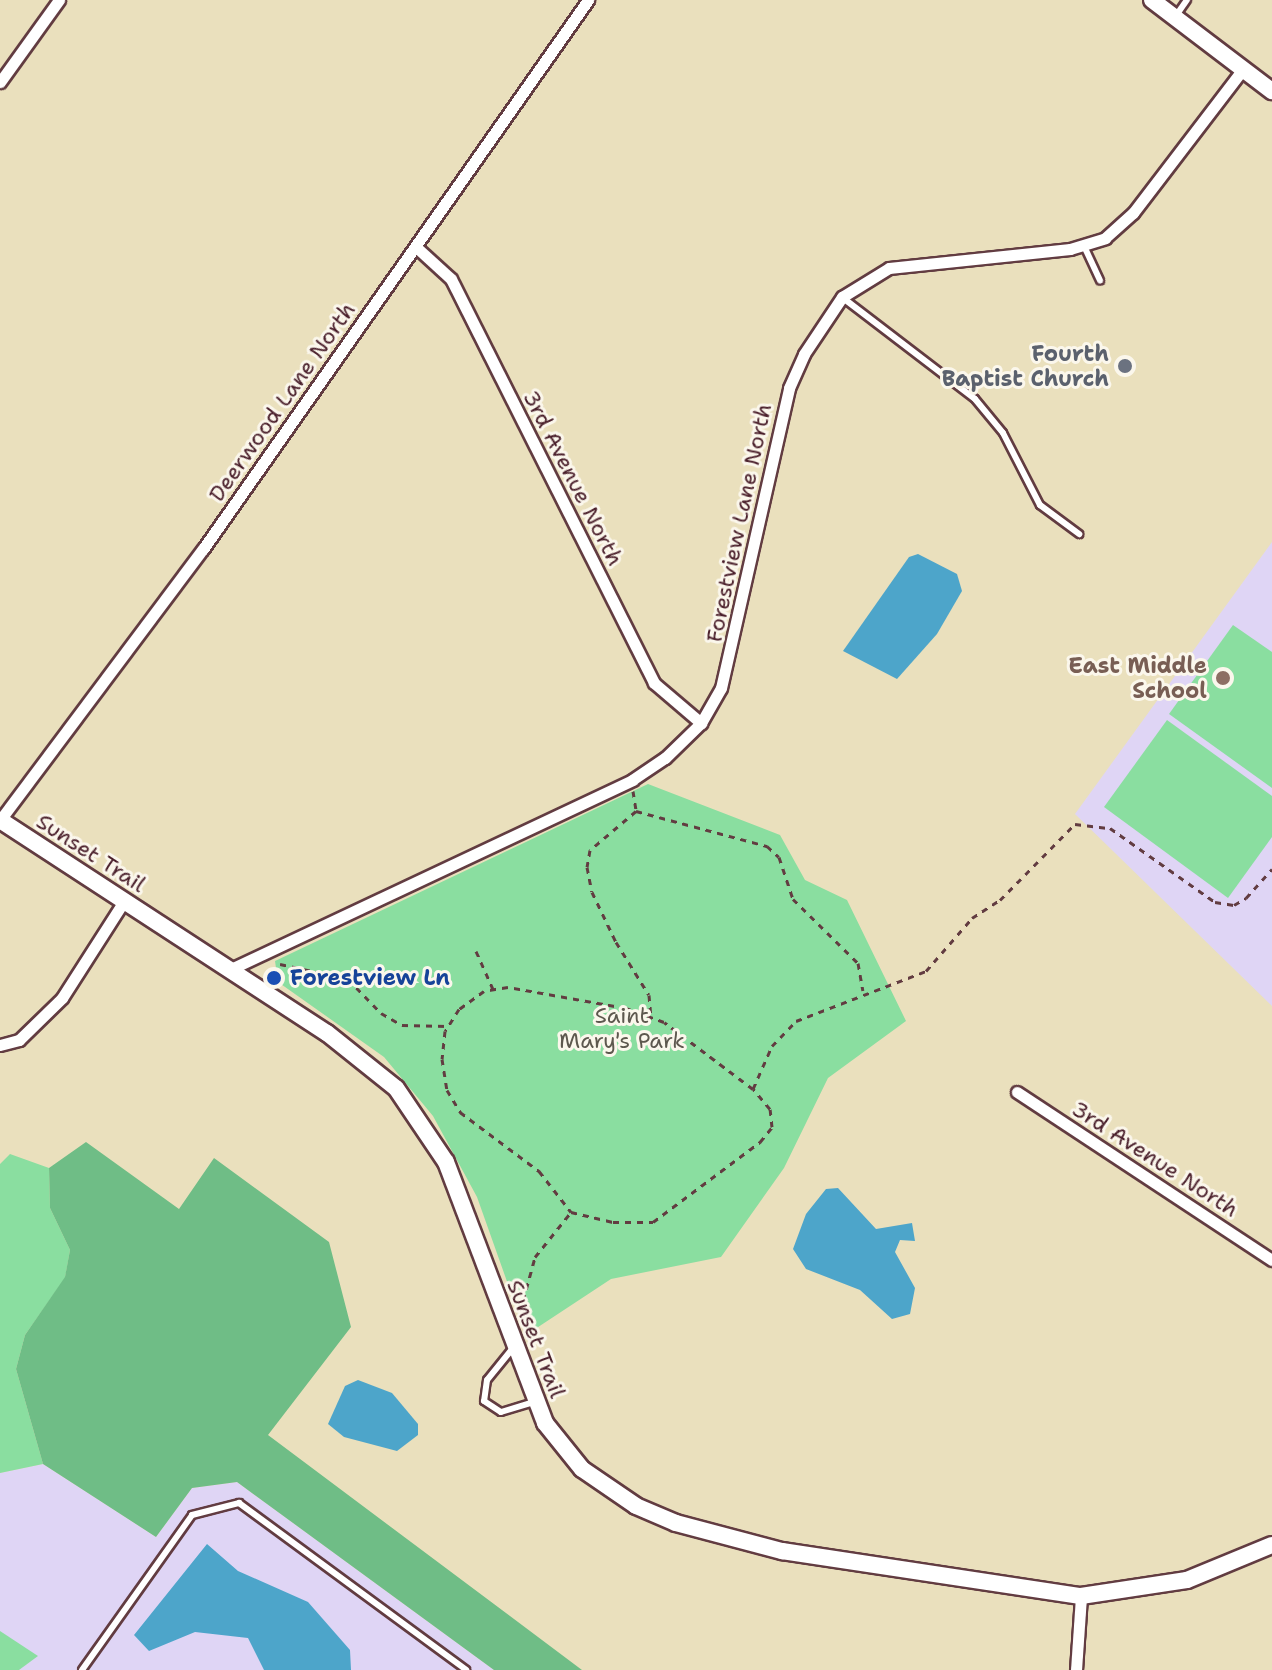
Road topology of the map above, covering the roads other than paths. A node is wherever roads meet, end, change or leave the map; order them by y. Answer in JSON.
{"nodes":[{"id":1,"x":59,"y":0,"type":"edge"},
{"id":2,"x":588,"y":0,"type":"edge"},
{"id":3,"x":1152,"y":0,"type":"edge"},
{"id":4,"x":1187,"y":0,"type":"edge"},
{"id":5,"x":1175,"y":17,"type":"junction"},
{"id":6,"x":1243,"y":69,"type":"junction"},
{"id":7,"x":0,"y":82,"type":"edge"},
{"id":8,"x":1272,"y":91,"type":"edge"},
{"id":9,"x":1084,"y":246,"type":"junction"},
{"id":10,"x":416,"y":247,"type":"junction"},
{"id":11,"x":1100,"y":281,"type":"dead end"},
{"id":12,"x":842,"y":297,"type":"junction"},
{"id":13,"x":1079,"y":534,"type":"dead end"},
{"id":14,"x":701,"y":723,"type":"junction"},
{"id":15,"x":0,"y":820,"type":"edge"},
{"id":16,"x":124,"y":901,"type":"junction"},
{"id":17,"x":229,"y":970,"type":"junction"},
{"id":18,"x":0,"y":1045,"type":"edge"},
{"id":19,"x":1017,"y":1092,"type":"dead end"},
{"id":20,"x":1272,"y":1260,"type":"edge"},
{"id":21,"x":514,"y":1347,"type":"junction"},
{"id":22,"x":534,"y":1402,"type":"junction"},
{"id":23,"x":1272,"y":1545,"type":"edge"},
{"id":24,"x":1081,"y":1596,"type":"junction"},
{"id":25,"x":82,"y":1670,"type":"edge"},
{"id":26,"x":466,"y":1670,"type":"edge"},
{"id":27,"x":1076,"y":1670,"type":"edge"}],
"edges":[{"from":1,"to":7,"type":"street"},
{"from":2,"to":10,"type":"street","name":"Deerwood Lane North"},
{"from":3,"to":5,"type":"street"},
{"from":4,"to":5,"type":"lane"},
{"from":5,"to":6,"type":"street"},
{"from":6,"to":8,"type":"street"},
{"from":6,"to":9,"type":"street","name":"Forestview Lane North"},
{"from":9,"to":11,"type":"lane"},
{"from":9,"to":12,"type":"street","name":"Forestview Lane North"},
{"from":10,"to":14,"type":"street","name":"3rd Avenue North"},
{"from":10,"to":15,"type":"street","name":"Deerwood Lane North"},
{"from":12,"to":13,"type":"lane"},
{"from":12,"to":14,"type":"street","name":"Forestview Lane North"},
{"from":14,"to":17,"type":"street","name":"Forestview Lane North"},
{"from":15,"to":16,"type":"street","name":"Sunset Trail"},
{"from":16,"to":17,"type":"street","name":"Sunset Trail"},
{"from":16,"to":18,"type":"street"},
{"from":17,"to":21,"type":"street","name":"Sunset Trail"},
{"from":19,"to":20,"type":"street","name":"3rd Avenue North"},
{"from":21,"to":22,"type":"street","name":"Sunset Trail"},
{"from":21,"to":22,"type":"lane"},
{"from":22,"to":24,"type":"street","name":"Sunset Trail"},
{"from":23,"to":24,"type":"street","name":"Sunset Trail"},
{"from":24,"to":27,"type":"street"},
{"from":25,"to":26,"type":"lane"}]}
